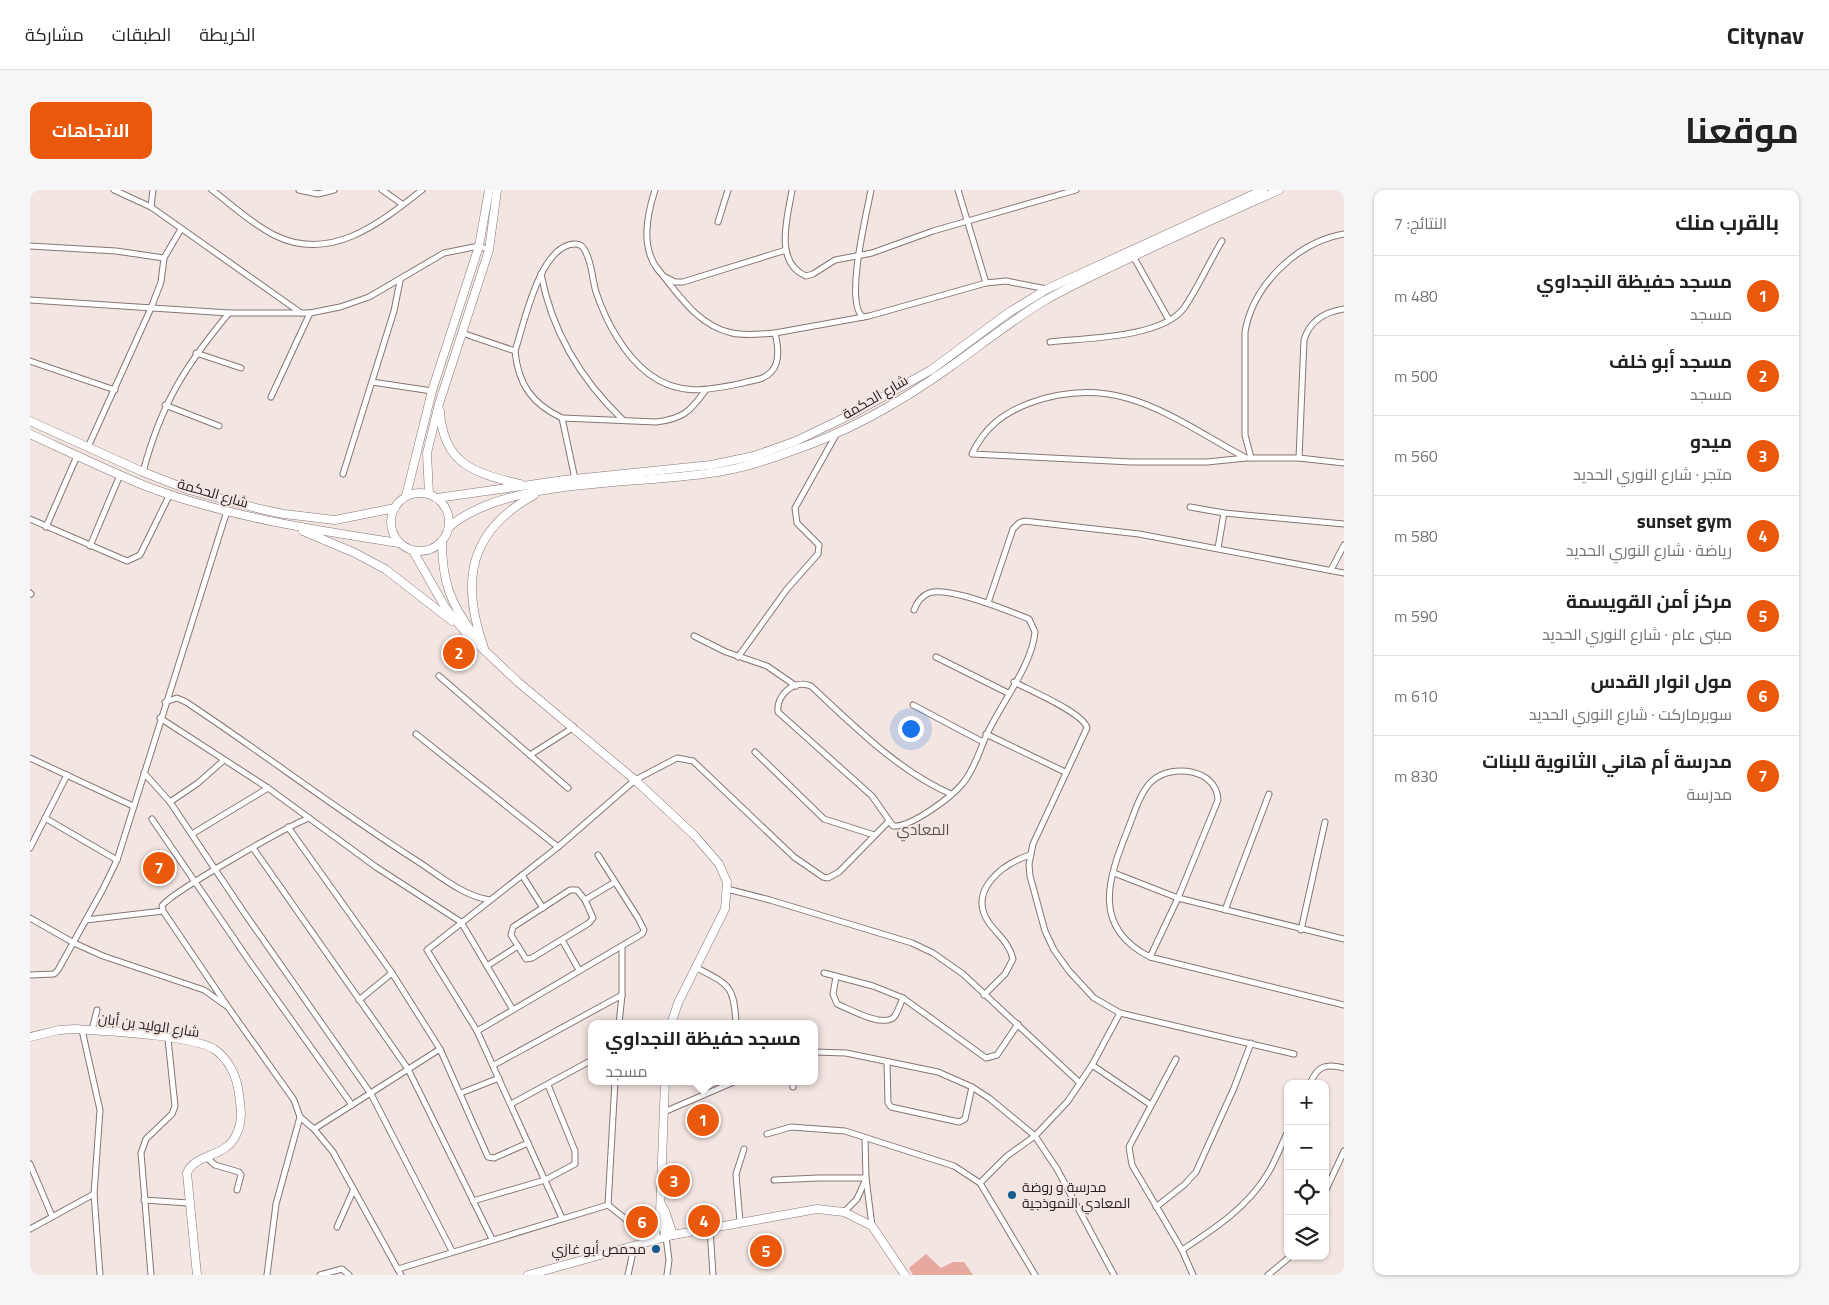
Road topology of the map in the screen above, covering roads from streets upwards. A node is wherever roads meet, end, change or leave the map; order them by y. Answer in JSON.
{"nodes":[{"id":1,"x":114,"y":190,"type":"edge"},
{"id":2,"x":153,"y":190,"type":"edge"},
{"id":3,"x":212,"y":190,"type":"edge"},
{"id":4,"x":299,"y":190,"type":"edge"},
{"id":5,"x":334,"y":190,"type":"edge"},
{"id":6,"x":382,"y":190,"type":"edge"},
{"id":7,"x":422,"y":190,"type":"edge"},
{"id":8,"x":489,"y":190,"type":"edge"},
{"id":9,"x":497,"y":190,"type":"edge"},
{"id":10,"x":655,"y":190,"type":"edge"},
{"id":11,"x":728,"y":190,"type":"edge"},
{"id":12,"x":792,"y":190,"type":"edge"},
{"id":13,"x":871,"y":190,"type":"edge"},
{"id":14,"x":958,"y":190,"type":"edge"},
{"id":15,"x":1076,"y":190,"type":"edge"},
{"id":16,"x":1263,"y":190,"type":"edge"},
{"id":17,"x":1280,"y":190,"type":"edge"},
{"id":18,"x":402,"y":204,"type":"junction"},
{"id":19,"x":151,"y":206,"type":"junction"},
{"id":20,"x":718,"y":222,"type":"dead end"},
{"id":21,"x":968,"y":222,"type":"junction"},
{"id":22,"x":181,"y":229,"type":"junction"},
{"id":23,"x":1344,"y":234,"type":"edge"},
{"id":24,"x":1222,"y":241,"type":"dead end"},
{"id":25,"x":30,"y":246,"type":"edge"},
{"id":26,"x":479,"y":246,"type":"junction"},
{"id":27,"x":489,"y":250,"type":"junction"},
{"id":28,"x":786,"y":250,"type":"junction"},
{"id":29,"x":859,"y":255,"type":"junction"},
{"id":30,"x":1133,"y":256,"type":"junction"},
{"id":31,"x":164,"y":258,"type":"junction"},
{"id":32,"x":657,"y":268,"type":"junction"},
{"id":33,"x":541,"y":273,"type":"junction"},
{"id":34,"x":400,"y":281,"type":"junction"},
{"id":35,"x":986,"y":283,"type":"junction"},
{"id":36,"x":1047,"y":289,"type":"junction"},
{"id":37,"x":30,"y":300,"type":"edge"},
{"id":38,"x":151,"y":308,"type":"junction"},
{"id":39,"x":1344,"y":309,"type":"edge"},
{"id":40,"x":229,"y":313,"type":"junction"},
{"id":41,"x":301,"y":313,"type":"junction"},
{"id":42,"x":310,"y":313,"type":"junction"},
{"id":43,"x":863,"y":317,"type":"junction"},
{"id":44,"x":1169,"y":320,"type":"junction"},
{"id":45,"x":775,"y":332,"type":"junction"},
{"id":46,"x":462,"y":333,"type":"junction"},
{"id":47,"x":1050,"y":342,"type":"dead end"},
{"id":48,"x":515,"y":351,"type":"junction"},
{"id":49,"x":196,"y":353,"type":"junction"},
{"id":50,"x":30,"y":361,"type":"edge"},
{"id":51,"x":241,"y":368,"type":"dead end"},
{"id":52,"x":372,"y":382,"type":"junction"},
{"id":53,"x":115,"y":390,"type":"junction"},
{"id":54,"x":432,"y":390,"type":"junction"},
{"id":55,"x":706,"y":391,"type":"junction"},
{"id":56,"x":271,"y":397,"type":"dead end"},
{"id":57,"x":439,"y":404,"type":"junction"},
{"id":58,"x":165,"y":406,"type":"junction"},
{"id":59,"x":562,"y":418,"type":"junction"},
{"id":60,"x":623,"y":420,"type":"junction"},
{"id":61,"x":30,"y":421,"type":"edge"},
{"id":62,"x":219,"y":426,"type":"dead end"},
{"id":63,"x":838,"y":432,"type":"junction"},
{"id":64,"x":30,"y":434,"type":"edge"},
{"id":65,"x":88,"y":447,"type":"junction"},
{"id":66,"x":78,"y":456,"type":"junction"},
{"id":67,"x":1248,"y":458,"type":"junction"},
{"id":68,"x":1299,"y":458,"type":"junction"},
{"id":69,"x":1344,"y":463,"type":"edge"},
{"id":70,"x":142,"y":472,"type":"junction"},
{"id":71,"x":344,"y":474,"type":"dead end"},
{"id":72,"x":120,"y":475,"type":"junction"},
{"id":73,"x":575,"y":478,"type":"junction"},
{"id":74,"x":524,"y":485,"type":"junction"},
{"id":75,"x":540,"y":491,"type":"junction"},
{"id":76,"x":170,"y":494,"type":"junction"},
{"id":77,"x":429,"y":494,"type":"junction"},
{"id":78,"x":406,"y":496,"type":"junction"},
{"id":79,"x":437,"y":498,"type":"junction"},
{"id":80,"x":1190,"y":507,"type":"dead end"},
{"id":81,"x":394,"y":508,"type":"junction"},
{"id":82,"x":227,"y":511,"type":"junction"},
{"id":83,"x":1224,"y":513,"type":"junction"},
{"id":84,"x":30,"y":519,"type":"edge"},
{"id":85,"x":1344,"y":524,"type":"edge"},
{"id":86,"x":289,"y":526,"type":"junction"},
{"id":87,"x":46,"y":527,"type":"junction"},
{"id":88,"x":449,"y":527,"type":"junction"},
{"id":89,"x":442,"y":541,"type":"junction"},
{"id":90,"x":399,"y":543,"type":"junction"},
{"id":91,"x":1344,"y":545,"type":"edge"},
{"id":92,"x":90,"y":546,"type":"junction"},
{"id":93,"x":1218,"y":548,"type":"junction"},
{"id":94,"x":413,"y":551,"type":"junction"},
{"id":95,"x":1330,"y":570,"type":"junction"},
{"id":96,"x":1344,"y":573,"type":"edge"},
{"id":97,"x":988,"y":603,"type":"junction"},
{"id":98,"x":914,"y":610,"type":"dead end"},
{"id":99,"x":466,"y":633,"type":"junction"},
{"id":100,"x":694,"y":636,"type":"dead end"},
{"id":101,"x":484,"y":648,"type":"junction"},
{"id":102,"x":491,"y":657,"type":"junction"},
{"id":103,"x":738,"y":657,"type":"junction"},
{"id":104,"x":936,"y":657,"type":"dead end"},
{"id":105,"x":439,"y":676,"type":"dead end"},
{"id":106,"x":1014,"y":682,"type":"junction"},
{"id":107,"x":796,"y":686,"type":"junction"},
{"id":108,"x":1008,"y":693,"type":"junction"},
{"id":109,"x":165,"y":702,"type":"junction"},
{"id":110,"x":913,"y":705,"type":"dead end"},
{"id":111,"x":160,"y":718,"type":"junction"},
{"id":112,"x":574,"y":728,"type":"junction"},
{"id":113,"x":416,"y":734,"type":"dead end"},
{"id":114,"x":986,"y":734,"type":"junction"},
{"id":115,"x":983,"y":742,"type":"junction"},
{"id":116,"x":755,"y":752,"type":"dead end"},
{"id":117,"x":530,"y":755,"type":"junction"},
{"id":118,"x":30,"y":758,"type":"edge"},
{"id":119,"x":224,"y":760,"type":"junction"},
{"id":120,"x":144,"y":772,"type":"junction"},
{"id":121,"x":1065,"y":772,"type":"junction"},
{"id":122,"x":68,"y":775,"type":"junction"},
{"id":123,"x":635,"y":780,"type":"junction"},
{"id":124,"x":268,"y":788,"type":"junction"},
{"id":125,"x":568,"y":788,"type":"dead end"},
{"id":126,"x":952,"y":794,"type":"junction"},
{"id":127,"x":1269,"y":794,"type":"dead end"},
{"id":128,"x":170,"y":802,"type":"junction"},
{"id":129,"x":132,"y":806,"type":"junction"},
{"id":130,"x":45,"y":818,"type":"junction"},
{"id":131,"x":309,"y":818,"type":"junction"},
{"id":132,"x":152,"y":819,"type":"dead end"},
{"id":133,"x":889,"y":821,"type":"junction"},
{"id":134,"x":1325,"y":822,"type":"dead end"},
{"id":135,"x":288,"y":827,"type":"junction"},
{"id":136,"x":192,"y":834,"type":"junction"},
{"id":137,"x":874,"y":835,"type":"junction"},
{"id":138,"x":558,"y":847,"type":"junction"},
{"id":139,"x":30,"y":848,"type":"edge"},
{"id":140,"x":253,"y":848,"type":"junction"},
{"id":141,"x":598,"y":855,"type":"dead end"},
{"id":142,"x":1030,"y":856,"type":"junction"},
{"id":143,"x":117,"y":860,"type":"junction"},
{"id":144,"x":216,"y":870,"type":"junction"},
{"id":145,"x":1114,"y":873,"type":"junction"},
{"id":146,"x":522,"y":875,"type":"junction"},
{"id":147,"x":196,"y":882,"type":"junction"},
{"id":148,"x":615,"y":882,"type":"junction"},
{"id":149,"x":727,"y":889,"type":"junction"},
{"id":150,"x":1178,"y":898,"type":"junction"},
{"id":151,"x":490,"y":900,"type":"junction"},
{"id":152,"x":585,"y":900,"type":"junction"},
{"id":153,"x":543,"y":908,"type":"junction"},
{"id":154,"x":1226,"y":910,"type":"junction"},
{"id":155,"x":163,"y":911,"type":"junction"},
{"id":156,"x":30,"y":918,"type":"edge"},
{"id":157,"x":86,"y":920,"type":"junction"},
{"id":158,"x":461,"y":922,"type":"junction"},
{"id":159,"x":1301,"y":930,"type":"junction"},
{"id":160,"x":562,"y":940,"type":"junction"},
{"id":161,"x":1344,"y":940,"type":"edge"},
{"id":162,"x":74,"y":943,"type":"junction"},
{"id":163,"x":518,"y":946,"type":"junction"},
{"id":164,"x":622,"y":947,"type":"junction"},
{"id":165,"x":1150,"y":957,"type":"junction"},
{"id":166,"x":487,"y":966,"type":"junction"},
{"id":167,"x":695,"y":967,"type":"junction"},
{"id":168,"x":580,"y":970,"type":"junction"},
{"id":169,"x":392,"y":973,"type":"junction"},
{"id":170,"x":824,"y":973,"type":"dead end"},
{"id":171,"x":30,"y":975,"type":"edge"},
{"id":172,"x":836,"y":977,"type":"junction"},
{"id":173,"x":622,"y":995,"type":"junction"},
{"id":174,"x":984,"y":996,"type":"junction"},
{"id":175,"x":903,"y":998,"type":"junction"},
{"id":176,"x":359,"y":1000,"type":"junction"},
{"id":177,"x":1344,"y":1005,"type":"edge"},
{"id":178,"x":228,"y":1007,"type":"junction"},
{"id":179,"x":97,"y":1010,"type":"dead end"},
{"id":180,"x":513,"y":1010,"type":"junction"},
{"id":181,"x":1120,"y":1013,"type":"junction"},
{"id":182,"x":619,"y":1020,"type":"edge"},
{"id":183,"x":672,"y":1020,"type":"edge"},
{"id":184,"x":736,"y":1020,"type":"edge"},
{"id":185,"x":1018,"y":1024,"type":"junction"},
{"id":186,"x":82,"y":1030,"type":"junction"},
{"id":187,"x":92,"y":1030,"type":"junction"},
{"id":188,"x":477,"y":1031,"type":"junction"},
{"id":189,"x":30,"y":1037,"type":"edge"},
{"id":190,"x":168,"y":1039,"type":"junction"},
{"id":191,"x":1251,"y":1043,"type":"junction"},
{"id":192,"x":440,"y":1049,"type":"junction"},
{"id":193,"x":818,"y":1052,"type":"edge"},
{"id":194,"x":1294,"y":1054,"type":"dead end"},
{"id":195,"x":1176,"y":1058,"type":"dead end"},
{"id":196,"x":588,"y":1062,"type":"edge"},
{"id":197,"x":887,"y":1062,"type":"junction"},
{"id":198,"x":1092,"y":1065,"type":"junction"},
{"id":199,"x":494,"y":1066,"type":"junction"},
{"id":200,"x":1344,"y":1068,"type":"edge"},
{"id":201,"x":408,"y":1069,"type":"junction"},
{"id":202,"x":499,"y":1078,"type":"junction"},
{"id":203,"x":1313,"y":1080,"type":"edge"},
{"id":204,"x":1080,"y":1083,"type":"junction"},
{"id":205,"x":548,"y":1085,"type":"junction"},
{"id":206,"x":615,"y":1085,"type":"edge"},
{"id":207,"x":665,"y":1085,"type":"edge"},
{"id":208,"x":727,"y":1085,"type":"edge"},
{"id":209,"x":972,"y":1087,"type":"junction"},
{"id":210,"x":462,"y":1093,"type":"junction"},
{"id":211,"x":372,"y":1094,"type":"junction"},
{"id":212,"x":352,"y":1104,"type":"junction"},
{"id":213,"x":512,"y":1104,"type":"junction"},
{"id":214,"x":1151,"y":1105,"type":"junction"},
{"id":215,"x":664,"y":1112,"type":"junction"},
{"id":216,"x":300,"y":1117,"type":"junction"},
{"id":217,"x":314,"y":1128,"type":"junction"},
{"id":218,"x":767,"y":1134,"type":"dead end"},
{"id":219,"x":1035,"y":1136,"type":"junction"},
{"id":220,"x":865,"y":1139,"type":"junction"},
{"id":221,"x":1284,"y":1140,"type":"edge"},
{"id":222,"x":528,"y":1143,"type":"junction"},
{"id":223,"x":744,"y":1150,"type":"dead end"},
{"id":224,"x":1344,"y":1151,"type":"edge"},
{"id":225,"x":207,"y":1158,"type":"junction"},
{"id":226,"x":30,"y":1164,"type":"edge"},
{"id":227,"x":866,"y":1178,"type":"junction"},
{"id":228,"x":545,"y":1180,"type":"junction"},
{"id":229,"x":774,"y":1180,"type":"dead end"},
{"id":230,"x":980,"y":1183,"type":"junction"},
{"id":231,"x":1329,"y":1183,"type":"edge"},
{"id":232,"x":237,"y":1190,"type":"dead end"},
{"id":233,"x":354,"y":1191,"type":"junction"},
{"id":234,"x":94,"y":1194,"type":"junction"},
{"id":235,"x":144,"y":1200,"type":"junction"},
{"id":236,"x":474,"y":1201,"type":"junction"},
{"id":237,"x":188,"y":1203,"type":"junction"},
{"id":238,"x":660,"y":1204,"type":"junction"},
{"id":239,"x":608,"y":1205,"type":"junction"},
{"id":240,"x":1156,"y":1207,"type":"junction"},
{"id":241,"x":844,"y":1212,"type":"junction"},
{"id":242,"x":660,"y":1213,"type":"junction"},
{"id":243,"x":52,"y":1216,"type":"junction"},
{"id":244,"x":562,"y":1218,"type":"junction"},
{"id":245,"x":740,"y":1222,"type":"junction"},
{"id":246,"x":872,"y":1226,"type":"junction"},
{"id":247,"x":337,"y":1227,"type":"dead end"},
{"id":248,"x":710,"y":1228,"type":"junction"},
{"id":249,"x":30,"y":1229,"type":"edge"},
{"id":250,"x":670,"y":1236,"type":"junction"},
{"id":251,"x":492,"y":1239,"type":"junction"},
{"id":252,"x":653,"y":1241,"type":"junction"},
{"id":253,"x":634,"y":1247,"type":"junction"},
{"id":254,"x":1182,"y":1250,"type":"junction"},
{"id":255,"x":452,"y":1251,"type":"junction"},
{"id":256,"x":1286,"y":1260,"type":"edge"},
{"id":257,"x":398,"y":1269,"type":"junction"},
{"id":258,"x":100,"y":1275,"type":"edge"},
{"id":259,"x":151,"y":1275,"type":"edge"},
{"id":260,"x":197,"y":1275,"type":"edge"},
{"id":261,"x":267,"y":1275,"type":"edge"},
{"id":262,"x":320,"y":1275,"type":"edge"},
{"id":263,"x":349,"y":1275,"type":"edge"},
{"id":264,"x":401,"y":1275,"type":"edge"},
{"id":265,"x":528,"y":1275,"type":"edge"},
{"id":266,"x":628,"y":1275,"type":"edge"},
{"id":267,"x":667,"y":1275,"type":"edge"},
{"id":268,"x":712,"y":1275,"type":"edge"},
{"id":269,"x":905,"y":1275,"type":"edge"},
{"id":270,"x":1034,"y":1275,"type":"edge"},
{"id":271,"x":1114,"y":1275,"type":"edge"},
{"id":272,"x":1193,"y":1275,"type":"edge"},
{"id":273,"x":1268,"y":1275,"type":"edge"}],
"edges":[{"from":1,"to":19,"type":"street"},
{"from":2,"to":19,"type":"street"},
{"from":3,"to":18,"type":"street"},
{"from":4,"to":5,"type":"street"},
{"from":6,"to":18,"type":"street"},
{"from":7,"to":18,"type":"street"},
{"from":8,"to":26,"type":"street"},
{"from":9,"to":27,"type":"street"},
{"from":10,"to":32,"type":"street"},
{"from":11,"to":20,"type":"street"},
{"from":12,"to":28,"type":"street"},
{"from":13,"to":29,"type":"street"},
{"from":14,"to":21,"type":"street"},
{"from":15,"to":21,"type":"street"},
{"from":16,"to":36,"type":"street","name":"شارع الحكمة"},
{"from":17,"to":30,"type":"street","name":"شارع الحكمة"},
{"from":19,"to":22,"type":"street"},
{"from":21,"to":29,"type":"street"},
{"from":21,"to":35,"type":"street"},
{"from":22,"to":31,"type":"street"},
{"from":22,"to":41,"type":"street"},
{"from":23,"to":67,"type":"street"},
{"from":24,"to":44,"type":"street"},
{"from":25,"to":31,"type":"street"},
{"from":26,"to":27,"type":"street"},
{"from":26,"to":34,"type":"street"},
{"from":26,"to":54,"type":"street"},
{"from":27,"to":46,"type":"street"},
{"from":28,"to":29,"type":"street"},
{"from":28,"to":32,"type":"street"},
{"from":29,"to":43,"type":"street"},
{"from":30,"to":44,"type":"street"},
{"from":30,"to":63,"type":"street","name":"شارع الحكمة"},
{"from":31,"to":38,"type":"street"},
{"from":32,"to":45,"type":"street"},
{"from":33,"to":48,"type":"street"},
{"from":33,"to":55,"type":"street"},
{"from":33,"to":60,"type":"street"},
{"from":34,"to":42,"type":"street"},
{"from":34,"to":52,"type":"street"},
{"from":35,"to":36,"type":"street"},
{"from":35,"to":43,"type":"street"},
{"from":36,"to":73,"type":"street","name":"شارع الحكمة"},
{"from":37,"to":38,"type":"street"},
{"from":38,"to":40,"type":"street"},
{"from":38,"to":53,"type":"street"},
{"from":39,"to":68,"type":"street"},
{"from":40,"to":41,"type":"street"},
{"from":40,"to":49,"type":"street"},
{"from":41,"to":42,"type":"street"},
{"from":42,"to":56,"type":"street"},
{"from":43,"to":45,"type":"street"},
{"from":44,"to":47,"type":"street"},
{"from":45,"to":55,"type":"street"},
{"from":46,"to":48,"type":"street"},
{"from":46,"to":57,"type":"street"},
{"from":48,"to":59,"type":"street"},
{"from":49,"to":51,"type":"street"},
{"from":49,"to":58,"type":"street"},
{"from":50,"to":53,"type":"street"},
{"from":52,"to":54,"type":"street"},
{"from":52,"to":71,"type":"street"},
{"from":53,"to":65,"type":"street"},
{"from":54,"to":78,"type":"street"},
{"from":55,"to":60,"type":"street"},
{"from":57,"to":74,"type":"street"},
{"from":57,"to":77,"type":"street"},
{"from":58,"to":62,"type":"street"},
{"from":58,"to":70,"type":"street"},
{"from":59,"to":60,"type":"street"},
{"from":59,"to":73,"type":"street"},
{"from":61,"to":65,"type":"street","name":"شارع الحكمة"},
{"from":63,"to":75,"type":"street","name":"شارع الحكمة"},
{"from":63,"to":103,"type":"street"},
{"from":64,"to":66,"type":"street","name":"شارع الحكمة"},
{"from":65,"to":70,"type":"street","name":"شارع الحكمة"},
{"from":66,"to":72,"type":"street","name":"شارع الحكمة"},
{"from":66,"to":87,"type":"street"},
{"from":67,"to":67,"type":"street"},
{"from":67,"to":68,"type":"street"},
{"from":68,"to":69,"type":"street"},
{"from":70,"to":81,"type":"street","name":"شارع الحكمة"},
{"from":72,"to":76,"type":"street","name":"شارع الحكمة"},
{"from":72,"to":92,"type":"street"},
{"from":73,"to":74,"type":"street","name":"شارع الحكمة"},
{"from":74,"to":79,"type":"street","name":"شارع الحكمة"},
{"from":75,"to":88,"type":"street","name":"شارع الحكمة"},
{"from":75,"to":101,"type":"street"},
{"from":76,"to":82,"type":"street","name":"شارع الحكمة"},
{"from":76,"to":92,"type":"street"},
{"from":77,"to":78,"type":"street"},
{"from":77,"to":79,"type":"street"},
{"from":78,"to":81,"type":"street"},
{"from":79,"to":88,"type":"street"},
{"from":80,"to":83,"type":"street"},
{"from":81,"to":90,"type":"street"},
{"from":82,"to":86,"type":"street","name":"شارع الحكمة"},
{"from":82,"to":109,"type":"street"},
{"from":83,"to":85,"type":"street"},
{"from":83,"to":93,"type":"street"},
{"from":84,"to":87,"type":"street"},
{"from":86,"to":90,"type":"street","name":"شارع الحكمة"},
{"from":86,"to":99,"type":"street"},
{"from":87,"to":92,"type":"street"},
{"from":88,"to":89,"type":"street"},
{"from":89,"to":94,"type":"street"},
{"from":89,"to":101,"type":"street"},
{"from":90,"to":94,"type":"street"},
{"from":91,"to":95,"type":"street"},
{"from":93,"to":95,"type":"street"},
{"from":93,"to":97,"type":"street"},
{"from":94,"to":99,"type":"street"},
{"from":95,"to":96,"type":"street"},
{"from":97,"to":98,"type":"street"},
{"from":97,"to":106,"type":"street"},
{"from":99,"to":102,"type":"street"},
{"from":100,"to":103,"type":"street"},
{"from":101,"to":102,"type":"street"},
{"from":102,"to":112,"type":"street"},
{"from":103,"to":107,"type":"street"},
{"from":104,"to":108,"type":"street"},
{"from":105,"to":117,"type":"street"},
{"from":106,"to":108,"type":"street"},
{"from":106,"to":121,"type":"street"},
{"from":107,"to":126,"type":"street"},
{"from":107,"to":133,"type":"street"},
{"from":108,"to":114,"type":"street"},
{"from":109,"to":111,"type":"street"},
{"from":109,"to":151,"type":"street"},
{"from":110,"to":115,"type":"street"},
{"from":111,"to":119,"type":"street"},
{"from":111,"to":120,"type":"street"},
{"from":112,"to":117,"type":"street"},
{"from":112,"to":123,"type":"street"},
{"from":113,"to":138,"type":"street"},
{"from":114,"to":115,"type":"street"},
{"from":114,"to":121,"type":"street"},
{"from":115,"to":126,"type":"street"},
{"from":116,"to":137,"type":"street"},
{"from":117,"to":125,"type":"street"},
{"from":118,"to":122,"type":"street"},
{"from":119,"to":124,"type":"street"},
{"from":119,"to":128,"type":"street"},
{"from":120,"to":128,"type":"street"},
{"from":120,"to":129,"type":"street"},
{"from":121,"to":142,"type":"street"},
{"from":122,"to":129,"type":"street"},
{"from":122,"to":130,"type":"street"},
{"from":123,"to":137,"type":"street"},
{"from":123,"to":138,"type":"street"},
{"from":123,"to":149,"type":"street"},
{"from":124,"to":131,"type":"street"},
{"from":124,"to":136,"type":"street"},
{"from":126,"to":133,"type":"street"},
{"from":127,"to":154,"type":"street"},
{"from":128,"to":136,"type":"street"},
{"from":129,"to":143,"type":"street"},
{"from":130,"to":139,"type":"street"},
{"from":130,"to":143,"type":"street"},
{"from":131,"to":135,"type":"street"},
{"from":131,"to":158,"type":"street"},
{"from":132,"to":147,"type":"street"},
{"from":133,"to":137,"type":"street"},
{"from":134,"to":159,"type":"street"},
{"from":135,"to":140,"type":"street"},
{"from":135,"to":169,"type":"street"},
{"from":136,"to":144,"type":"street"},
{"from":138,"to":146,"type":"street"},
{"from":140,"to":144,"type":"street"},
{"from":140,"to":176,"type":"street"},
{"from":141,"to":148,"type":"street"},
{"from":142,"to":174,"type":"street"},
{"from":142,"to":181,"type":"street"},
{"from":143,"to":157,"type":"street"},
{"from":144,"to":147,"type":"street"},
{"from":144,"to":211,"type":"street"},
{"from":145,"to":150,"type":"street"},
{"from":145,"to":150,"type":"street"},
{"from":145,"to":165,"type":"street"},
{"from":146,"to":151,"type":"street"},
{"from":146,"to":153,"type":"street"},
{"from":147,"to":155,"type":"street"},
{"from":147,"to":212,"type":"street"},
{"from":148,"to":152,"type":"street"},
{"from":148,"to":164,"type":"street"},
{"from":149,"to":167,"type":"street"},
{"from":149,"to":174,"type":"street"},
{"from":150,"to":154,"type":"street"},
{"from":150,"to":165,"type":"street"},
{"from":151,"to":158,"type":"street"},
{"from":152,"to":153,"type":"street"},
{"from":152,"to":160,"type":"street"},
{"from":153,"to":163,"type":"street"},
{"from":154,"to":159,"type":"street"},
{"from":155,"to":157,"type":"street"},
{"from":155,"to":178,"type":"street"},
{"from":156,"to":162,"type":"street"},
{"from":157,"to":162,"type":"street"},
{"from":158,"to":166,"type":"street"},
{"from":158,"to":188,"type":"street"},
{"from":159,"to":161,"type":"street"},
{"from":160,"to":163,"type":"street"},
{"from":160,"to":168,"type":"street"},
{"from":162,"to":171,"type":"street"},
{"from":162,"to":178,"type":"street"},
{"from":163,"to":166,"type":"street"},
{"from":164,"to":168,"type":"street"},
{"from":164,"to":173,"type":"street"},
{"from":165,"to":177,"type":"street"},
{"from":166,"to":180,"type":"street"},
{"from":167,"to":183,"type":"street"},
{"from":167,"to":184,"type":"street"},
{"from":168,"to":180,"type":"street"},
{"from":169,"to":176,"type":"street"},
{"from":169,"to":192,"type":"street"},
{"from":170,"to":172,"type":"street"},
{"from":172,"to":175,"type":"street"},
{"from":172,"to":175,"type":"street"},
{"from":173,"to":182,"type":"street"},
{"from":173,"to":199,"type":"street"},
{"from":174,"to":185,"type":"street"},
{"from":175,"to":185,"type":"street"},
{"from":176,"to":201,"type":"street"},
{"from":178,"to":216,"type":"street"},
{"from":179,"to":187,"type":"street"},
{"from":180,"to":188,"type":"street"},
{"from":181,"to":191,"type":"street"},
{"from":181,"to":198,"type":"street"},
{"from":185,"to":204,"type":"street"},
{"from":186,"to":187,"type":"street","name":"شارع الوليد بن أبان"},
{"from":186,"to":189,"type":"street","name":"شارع الوليد بن أبان"},
{"from":186,"to":234,"type":"street"},
{"from":187,"to":190,"type":"street","name":"شارع الوليد بن أبان"},
{"from":188,"to":199,"type":"street"},
{"from":190,"to":225,"type":"street","name":"شارع الوليد بن أبان"},
{"from":190,"to":235,"type":"street"},
{"from":191,"to":194,"type":"street"},
{"from":191,"to":240,"type":"street"},
{"from":192,"to":201,"type":"street"},
{"from":192,"to":210,"type":"street"},
{"from":193,"to":197,"type":"street"},
{"from":195,"to":214,"type":"street"},
{"from":196,"to":205,"type":"street"},
{"from":197,"to":209,"type":"street"},
{"from":197,"to":209,"type":"street"},
{"from":198,"to":204,"type":"street"},
{"from":198,"to":214,"type":"street"},
{"from":199,"to":202,"type":"street"},
{"from":200,"to":203,"type":"street"},
{"from":201,"to":211,"type":"street"},
{"from":201,"to":236,"type":"street"},
{"from":202,"to":210,"type":"street"},
{"from":202,"to":213,"type":"street"},
{"from":204,"to":219,"type":"street"},
{"from":205,"to":213,"type":"street"},
{"from":205,"to":228,"type":"street"},
{"from":206,"to":239,"type":"street"},
{"from":207,"to":215,"type":"street"},
{"from":208,"to":215,"type":"street"},
{"from":209,"to":219,"type":"street"},
{"from":210,"to":222,"type":"street"},
{"from":211,"to":212,"type":"street"},
{"from":211,"to":255,"type":"street"},
{"from":212,"to":217,"type":"street"},
{"from":213,"to":222,"type":"street"},
{"from":214,"to":240,"type":"street"},
{"from":215,"to":238,"type":"street"},
{"from":216,"to":217,"type":"street"},
{"from":216,"to":261,"type":"street"},
{"from":217,"to":233,"type":"street"},
{"from":218,"to":220,"type":"street"},
{"from":219,"to":230,"type":"street"},
{"from":219,"to":271,"type":"street"},
{"from":220,"to":227,"type":"street"},
{"from":220,"to":230,"type":"street"},
{"from":221,"to":254,"type":"street"},
{"from":222,"to":228,"type":"street"},
{"from":223,"to":245,"type":"street"},
{"from":224,"to":231,"type":"street"},
{"from":225,"to":232,"type":"street"},
{"from":225,"to":237,"type":"street","name":"شارع الوليد بن أبان"},
{"from":226,"to":243,"type":"street"},
{"from":227,"to":229,"type":"street"},
{"from":227,"to":241,"type":"street"},
{"from":227,"to":246,"type":"street"},
{"from":228,"to":236,"type":"street"},
{"from":228,"to":244,"type":"street"},
{"from":230,"to":270,"type":"street"},
{"from":233,"to":247,"type":"street"},
{"from":233,"to":257,"type":"street"},
{"from":234,"to":243,"type":"street"},
{"from":234,"to":258,"type":"street"},
{"from":235,"to":237,"type":"street"},
{"from":235,"to":259,"type":"street"},
{"from":236,"to":251,"type":"street"},
{"from":237,"to":260,"type":"street","name":"شارع الوليد بن أبان"},
{"from":238,"to":242,"type":"street"},
{"from":238,"to":250,"type":"street"},
{"from":239,"to":244,"type":"street"},
{"from":239,"to":252,"type":"street"},
{"from":240,"to":254,"type":"street"},
{"from":241,"to":245,"type":"street"},
{"from":241,"to":246,"type":"street"},
{"from":242,"to":250,"type":"street"},
{"from":242,"to":252,"type":"street"},
{"from":243,"to":249,"type":"street"},
{"from":244,"to":251,"type":"street"},
{"from":245,"to":248,"type":"street"},
{"from":246,"to":269,"type":"street"},
{"from":248,"to":250,"type":"street"},
{"from":248,"to":268,"type":"street"},
{"from":250,"to":252,"type":"street"},
{"from":250,"to":267,"type":"street"},
{"from":251,"to":255,"type":"street"},
{"from":252,"to":253,"type":"street"},
{"from":253,"to":265,"type":"street"},
{"from":253,"to":266,"type":"street"},
{"from":254,"to":272,"type":"street"},
{"from":255,"to":257,"type":"street"},
{"from":256,"to":273,"type":"street"},
{"from":257,"to":264,"type":"street"},
{"from":262,"to":263,"type":"street"}]}
